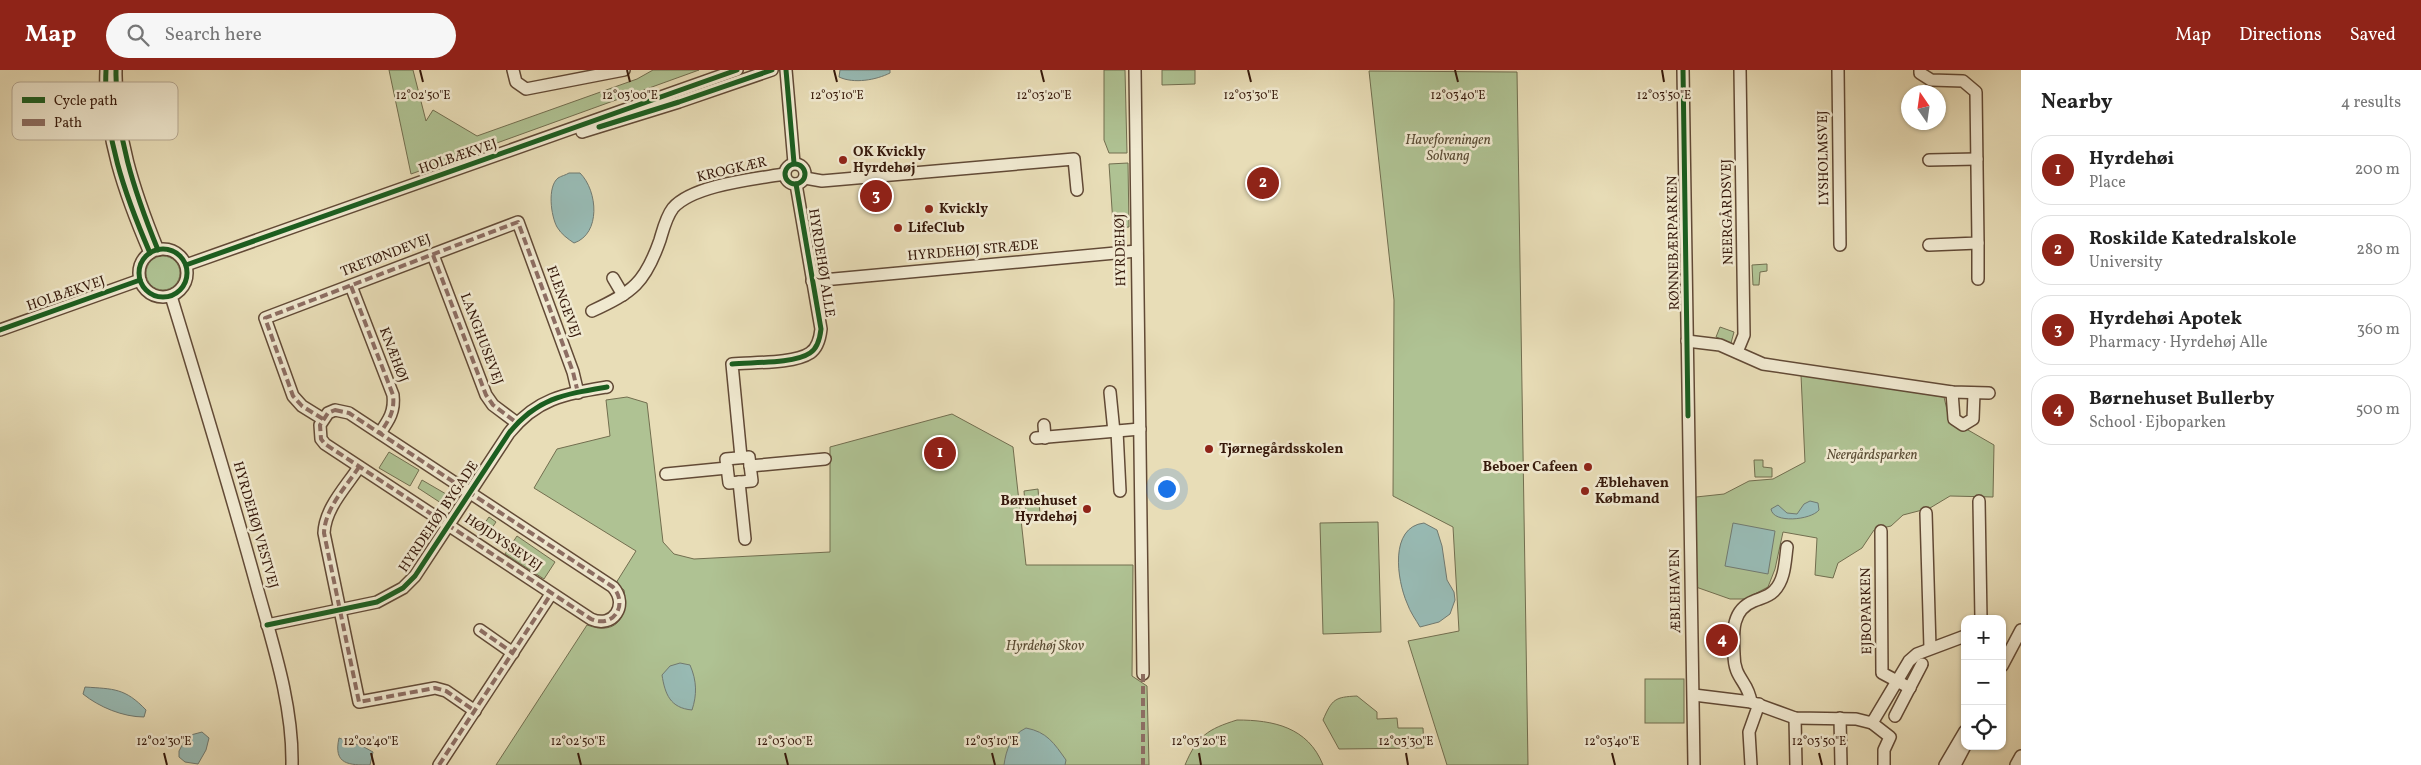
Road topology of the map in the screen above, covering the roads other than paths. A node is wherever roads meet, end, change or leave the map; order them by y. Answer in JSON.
{"nodes":[{"id":1,"x":514,"y":70,"type":"edge"},
{"id":2,"x":624,"y":70,"type":"edge"},
{"id":3,"x":737,"y":70,"type":"edge"},
{"id":4,"x":772,"y":70,"type":"edge"},
{"id":5,"x":786,"y":70,"type":"edge"},
{"id":6,"x":1135,"y":70,"type":"edge"},
{"id":7,"x":1683,"y":70,"type":"edge"},
{"id":8,"x":1740,"y":70,"type":"edge"},
{"id":9,"x":1838,"y":70,"type":"edge"},
{"id":10,"x":1920,"y":70,"type":"edge"},
{"id":11,"x":112,"y":140,"type":"edge"},
{"id":12,"x":121,"y":140,"type":"edge"},
{"id":13,"x":489,"y":159,"type":"junction"},
{"id":14,"x":1977,"y":159,"type":"junction"},
{"id":15,"x":1929,"y":160,"type":"dead end"},
{"id":16,"x":794,"y":163,"type":"junction"},
{"id":17,"x":784,"y":174,"type":"junction"},
{"id":18,"x":801,"y":181,"type":"junction"},
{"id":19,"x":1077,"y":190,"type":"dead end"},
{"id":20,"x":518,"y":222,"type":"joint"},
{"id":21,"x":1978,"y":243,"type":"junction"},
{"id":22,"x":1840,"y":245,"type":"dead end"},
{"id":23,"x":1929,"y":245,"type":"dead end"},
{"id":24,"x":1137,"y":251,"type":"junction"},
{"id":25,"x":154,"y":252,"type":"junction"},
{"id":26,"x":433,"y":255,"type":"junction"},
{"id":27,"x":186,"y":265,"type":"junction"},
{"id":28,"x":613,"y":278,"type":"dead end"},
{"id":29,"x":1978,"y":279,"type":"dead end"},
{"id":30,"x":140,"y":280,"type":"junction"},
{"id":31,"x":812,"y":281,"type":"junction"},
{"id":32,"x":351,"y":286,"type":"junction"},
{"id":33,"x":623,"y":295,"type":"junction"},
{"id":34,"x":171,"y":296,"type":"junction"},
{"id":35,"x":592,"y":311,"type":"dead end"},
{"id":36,"x":0,"y":330,"type":"edge"},
{"id":37,"x":1687,"y":341,"type":"junction"},
{"id":38,"x":1737,"y":352,"type":"junction"},
{"id":39,"x":607,"y":387,"type":"dead end"},
{"id":40,"x":578,"y":392,"type":"junction"},
{"id":41,"x":1110,"y":392,"type":"dead end"},
{"id":42,"x":1952,"y":392,"type":"junction"},
{"id":43,"x":1974,"y":393,"type":"junction"},
{"id":44,"x":1988,"y":393,"type":"dead end"},
{"id":45,"x":1688,"y":416,"type":"joint"},
{"id":46,"x":323,"y":418,"type":"junction"},
{"id":47,"x":517,"y":423,"type":"junction"},
{"id":48,"x":1044,"y":425,"type":"dead end"},
{"id":49,"x":1140,"y":429,"type":"junction"},
{"id":50,"x":1116,"y":431,"type":"junction"},
{"id":51,"x":380,"y":433,"type":"junction"},
{"id":52,"x":741,"y":457,"type":"junction"},
{"id":53,"x":825,"y":459,"type":"dead end"},
{"id":54,"x":750,"y":466,"type":"junction"},
{"id":55,"x":359,"y":467,"type":"junction"},
{"id":56,"x":727,"y":468,"type":"junction"},
{"id":57,"x":666,"y":474,"type":"dead end"},
{"id":58,"x":739,"y":482,"type":"junction"},
{"id":59,"x":1120,"y":491,"type":"dead end"},
{"id":60,"x":470,"y":492,"type":"junction"},
{"id":61,"x":1979,"y":501,"type":"dead end"},
{"id":62,"x":1926,"y":513,"type":"dead end"},
{"id":63,"x":449,"y":525,"type":"junction"},
{"id":64,"x":1881,"y":532,"type":"dead end"},
{"id":65,"x":744,"y":539,"type":"dead end"},
{"id":66,"x":1787,"y":548,"type":"dead end"},
{"id":67,"x":552,"y":594,"type":"junction"},
{"id":68,"x":340,"y":610,"type":"junction"},
{"id":69,"x":1981,"y":615,"type":"edge"},
{"id":70,"x":267,"y":625,"type":"junction"},
{"id":71,"x":480,"y":630,"type":"dead end"},
{"id":72,"x":2021,"y":630,"type":"edge"},
{"id":73,"x":1961,"y":637,"type":"edge"},
{"id":74,"x":1930,"y":648,"type":"junction"},
{"id":75,"x":513,"y":653,"type":"junction"},
{"id":76,"x":2005,"y":660,"type":"edge"},
{"id":77,"x":1922,"y":664,"type":"dead end"},
{"id":78,"x":1143,"y":674,"type":"dead end"},
{"id":79,"x":1896,"y":681,"type":"junction"},
{"id":80,"x":1910,"y":688,"type":"junction"},
{"id":81,"x":1694,"y":695,"type":"junction"},
{"id":82,"x":1755,"y":703,"type":"junction"},
{"id":83,"x":475,"y":711,"type":"junction"},
{"id":84,"x":1895,"y":716,"type":"dead end"},
{"id":85,"x":1795,"y":718,"type":"junction"},
{"id":86,"x":1840,"y":718,"type":"junction"},
{"id":87,"x":1872,"y":723,"type":"junction"},
{"id":88,"x":1961,"y":738,"type":"edge"},
{"id":89,"x":1963,"y":750,"type":"edge"},
{"id":90,"x":2021,"y":756,"type":"edge"},
{"id":91,"x":292,"y":765,"type":"edge"},
{"id":92,"x":439,"y":765,"type":"edge"},
{"id":93,"x":1694,"y":765,"type":"edge"},
{"id":94,"x":1751,"y":765,"type":"edge"},
{"id":95,"x":1796,"y":765,"type":"edge"},
{"id":96,"x":1841,"y":765,"type":"edge"},
{"id":97,"x":1884,"y":765,"type":"edge"},
{"id":98,"x":1945,"y":765,"type":"edge"},
{"id":99,"x":1955,"y":765,"type":"edge"},
{"id":100,"x":2016,"y":765,"type":"edge"}],
"edges":[{"from":1,"to":2,"type":"street"},
{"from":3,"to":13,"type":"street","name":"HOLBÆKVEJ"},
{"from":4,"to":13,"type":"street","name":"HOLBÆKVEJ"},
{"from":5,"to":16,"type":"street"},
{"from":6,"to":24,"type":"street","name":"HYRDEHØJ"},
{"from":7,"to":37,"type":"street","name":"RØNNEBÆRPARKEN"},
{"from":8,"to":38,"type":"street","name":"NEERGÅRDSVEJ"},
{"from":9,"to":22,"type":"street","name":"LYSHOLMSVEJ"},
{"from":10,"to":14,"type":"street"},
{"from":11,"to":25,"type":"street"},
{"from":12,"to":25,"type":"street"},
{"from":13,"to":27,"type":"street","name":"HOLBÆKVEJ"},
{"from":14,"to":15,"type":"street"},
{"from":14,"to":21,"type":"street"},
{"from":16,"to":17,"type":"street"},
{"from":16,"to":18,"type":"street"},
{"from":17,"to":18,"type":"street"},
{"from":17,"to":33,"type":"street","name":"KROGKÆR"},
{"from":18,"to":19,"type":"street"},
{"from":18,"to":31,"type":"street","name":"HYRDEHØJ ALLE"},
{"from":20,"to":26,"type":"street","name":"TRETØNDEVEJ"},
{"from":20,"to":40,"type":"street","name":"FLENGEVEJ"},
{"from":21,"to":23,"type":"street"},
{"from":21,"to":29,"type":"street"},
{"from":24,"to":31,"type":"street","name":"HYRDEHØJ STRÆDE"},
{"from":24,"to":49,"type":"street","name":"HYRDEHØJ"},
{"from":25,"to":27,"type":"street"},
{"from":25,"to":30,"type":"street"},
{"from":26,"to":32,"type":"street","name":"TRETØNDEVEJ"},
{"from":26,"to":47,"type":"street","name":"LANGHUSEVEJ"},
{"from":27,"to":34,"type":"street"},
{"from":28,"to":33,"type":"street"},
{"from":30,"to":34,"type":"street"},
{"from":30,"to":36,"type":"street","name":"HOLBÆKVEJ"},
{"from":31,"to":52,"type":"street","name":"HYRDEHØJ ALLE"},
{"from":32,"to":46,"type":"street","name":"TRETØNDEVEJ"},
{"from":32,"to":51,"type":"street","name":"KNÆHØJ"},
{"from":33,"to":35,"type":"street","name":"KROGKÆR"},
{"from":34,"to":70,"type":"street","name":"HYRDEHØJ VESTVEJ"},
{"from":37,"to":38,"type":"street"},
{"from":37,"to":45,"type":"street","name":"RØNNEBÆRPARKEN"},
{"from":38,"to":42,"type":"street"},
{"from":39,"to":40,"type":"street","name":"HYRDEHØJ BYGADE"},
{"from":40,"to":47,"type":"street","name":"HYRDEHØJ BYGADE"},
{"from":41,"to":50,"type":"street"},
{"from":42,"to":43,"type":"street"},
{"from":42,"to":43,"type":"street"},
{"from":43,"to":44,"type":"street"},
{"from":45,"to":81,"type":"street","name":"ÆBLEHAVEN"},
{"from":46,"to":51,"type":"street","name":"HØJDYSSEVEJ"},
{"from":46,"to":55,"type":"street","name":"HØJDYSSEVEJ"},
{"from":47,"to":60,"type":"street","name":"HYRDEHØJ BYGADE"},
{"from":48,"to":50,"type":"street"},
{"from":49,"to":50,"type":"street"},
{"from":49,"to":78,"type":"street","name":"HYRDEHØJ"},
{"from":50,"to":59,"type":"street"},
{"from":51,"to":60,"type":"street","name":"HØJDYSSEVEJ"},
{"from":52,"to":54,"type":"street"},
{"from":52,"to":56,"type":"street"},
{"from":53,"to":54,"type":"street"},
{"from":54,"to":58,"type":"street"},
{"from":55,"to":63,"type":"street","name":"HØJDYSSEVEJ"},
{"from":55,"to":68,"type":"street"},
{"from":56,"to":57,"type":"street"},
{"from":56,"to":58,"type":"street"},
{"from":58,"to":65,"type":"street"},
{"from":60,"to":63,"type":"street","name":"HYRDEHØJ BYGADE"},
{"from":60,"to":67,"type":"street","name":"HØJDYSSEVEJ"},
{"from":61,"to":69,"type":"street"},
{"from":62,"to":74,"type":"street"},
{"from":63,"to":67,"type":"street","name":"HØJDYSSEVEJ"},
{"from":63,"to":68,"type":"street","name":"HYRDEHØJ BYGADE"},
{"from":64,"to":79,"type":"street","name":"EJBOPARKEN"},
{"from":66,"to":82,"type":"street"},
{"from":67,"to":75,"type":"street"},
{"from":68,"to":70,"type":"street","name":"HYRDEHØJ BYGADE"},
{"from":68,"to":83,"type":"street"},
{"from":70,"to":91,"type":"street","name":"HYRDEHØJ VESTVEJ"},
{"from":71,"to":75,"type":"street"},
{"from":72,"to":76,"type":"street"},
{"from":73,"to":74,"type":"street"},
{"from":74,"to":79,"type":"street"},
{"from":75,"to":83,"type":"street"},
{"from":77,"to":80,"type":"street"},
{"from":79,"to":80,"type":"street","name":"EJBOPARKEN"},
{"from":79,"to":87,"type":"street"},
{"from":80,"to":84,"type":"street"},
{"from":81,"to":82,"type":"street"},
{"from":81,"to":93,"type":"street","name":"ÆBLEHAVEN"},
{"from":82,"to":85,"type":"street"},
{"from":82,"to":94,"type":"street"},
{"from":83,"to":92,"type":"street"},
{"from":85,"to":86,"type":"street"},
{"from":85,"to":95,"type":"street"},
{"from":86,"to":87,"type":"street"},
{"from":86,"to":96,"type":"street"},
{"from":87,"to":97,"type":"street"},
{"from":88,"to":98,"type":"street"},
{"from":89,"to":99,"type":"street"},
{"from":90,"to":100,"type":"street"}]}
